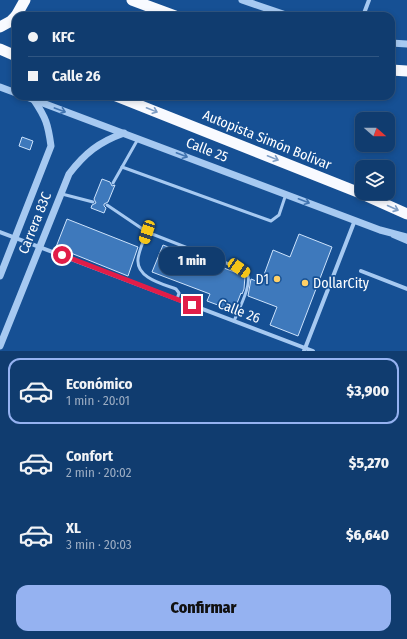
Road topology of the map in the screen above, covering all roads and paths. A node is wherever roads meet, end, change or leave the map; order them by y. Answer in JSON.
{"nodes":[{"id":1,"x":25,"y":0,"type":"edge"},
{"id":2,"x":132,"y":0,"type":"edge"},
{"id":3,"x":242,"y":0,"type":"edge"},
{"id":4,"x":369,"y":0,"type":"edge"},
{"id":5,"x":255,"y":2,"type":"edge"},
{"id":6,"x":18,"y":12,"type":"edge"},
{"id":7,"x":164,"y":12,"type":"edge"},
{"id":8,"x":279,"y":12,"type":"edge"},
{"id":9,"x":364,"y":12,"type":"edge"},
{"id":10,"x":12,"y":20,"type":"edge"},
{"id":11,"x":0,"y":27,"type":"edge"},
{"id":12,"x":395,"y":43,"type":"edge"},
{"id":13,"x":406,"y":44,"type":"edge"},
{"id":14,"x":0,"y":49,"type":"edge"},
{"id":15,"x":12,"y":54,"type":"edge"},
{"id":16,"x":395,"y":70,"type":"edge"},
{"id":17,"x":407,"y":71,"type":"edge"},
{"id":18,"x":0,"y":87,"type":"edge"},
{"id":19,"x":12,"y":92,"type":"edge"},
{"id":20,"x":34,"y":100,"type":"joint"},
{"id":21,"x":126,"y":100,"type":"edge"},
{"id":22,"x":124,"y":133,"type":"junction"},
{"id":23,"x":138,"y":138,"type":"junction"},
{"id":24,"x":122,"y":167,"type":"junction"},
{"id":25,"x":113,"y":183,"type":"dead end"},
{"id":26,"x":60,"y":193,"type":"junction"},
{"id":27,"x":286,"y":194,"type":"junction"},
{"id":28,"x":94,"y":202,"type":"dead end"},
{"id":29,"x":107,"y":206,"type":"dead end"},
{"id":30,"x":407,"y":214,"type":"edge"},
{"id":31,"x":355,"y":220,"type":"junction"},
{"id":32,"x":380,"y":230,"type":"junction"},
{"id":33,"x":0,"y":232,"type":"edge"},
{"id":34,"x":147,"y":232,"type":"junction"},
{"id":35,"x":407,"y":237,"type":"edge"},
{"id":36,"x":15,"y":238,"type":"junction"},
{"id":37,"x":407,"y":242,"type":"edge"},
{"id":38,"x":39,"y":247,"type":"junction"},
{"id":39,"x":361,"y":271,"type":"dead end"},
{"id":40,"x":0,"y":276,"type":"edge"},
{"id":41,"x":407,"y":290,"type":"edge"},
{"id":42,"x":177,"y":299,"type":"junction"},
{"id":43,"x":234,"y":321,"type":"junction"},
{"id":44,"x":0,"y":346,"type":"edge"},
{"id":45,"x":305,"y":350,"type":"edge"},
{"id":46,"x":313,"y":351,"type":"edge"}],
"edges":[{"from":1,"to":6,"type":"highway"},
{"from":2,"to":7,"type":"highway"},
{"from":3,"to":5,"type":"street"},
{"from":4,"to":9,"type":"street"},
{"from":5,"to":8,"type":"street"},
{"from":10,"to":11,"type":"highway"},
{"from":12,"to":13,"type":"street"},
{"from":14,"to":15,"type":"highway"},
{"from":16,"to":17,"type":"highway"},
{"from":18,"to":19,"type":"street"},
{"from":20,"to":22,"type":"street","name":"Calle 25","one_way":true},
{"from":20,"to":36,"type":"street","name":"Carrera 83C"},
{"from":21,"to":30,"type":"highway","name":"Autopista Simón Bolívar","one_way":true},
{"from":22,"to":23,"type":"street","name":"Calle 25"},
{"from":22,"to":26,"type":"street","name":"Carrera 83C"},
{"from":23,"to":24,"type":"lane"},
{"from":23,"to":27,"type":"street","name":"Calle 25","one_way":true},
{"from":24,"to":25,"type":"lane"},
{"from":24,"to":27,"type":"lane"},
{"from":26,"to":28,"type":"lane"},
{"from":26,"to":38,"type":"street","name":"Carrera 83C"},
{"from":27,"to":31,"type":"street","name":"Calle 25","one_way":true},
{"from":29,"to":34,"type":"lane"},
{"from":31,"to":32,"type":"street","name":"Calle 25"},
{"from":31,"to":45,"type":"street"},
{"from":32,"to":35,"type":"street","name":"Calle 25"},
{"from":32,"to":37,"type":"street","name":"Calle 25"},
{"from":33,"to":36,"type":"street","name":"Calle 26"},
{"from":34,"to":42,"type":"lane"},
{"from":34,"to":43,"type":"lane"},
{"from":36,"to":38,"type":"street","name":"Calle 26"},
{"from":36,"to":40,"type":"street","name":"Carrera 83C"},
{"from":38,"to":42,"type":"street","name":"Calle 26"},
{"from":38,"to":44,"type":"street","name":"Carrera 83C"},
{"from":39,"to":41,"type":"street"},
{"from":42,"to":43,"type":"street","name":"Calle 26"},
{"from":43,"to":45,"type":"street","name":"Calle 26"},
{"from":45,"to":46,"type":"street","name":"Calle 26"}]}
